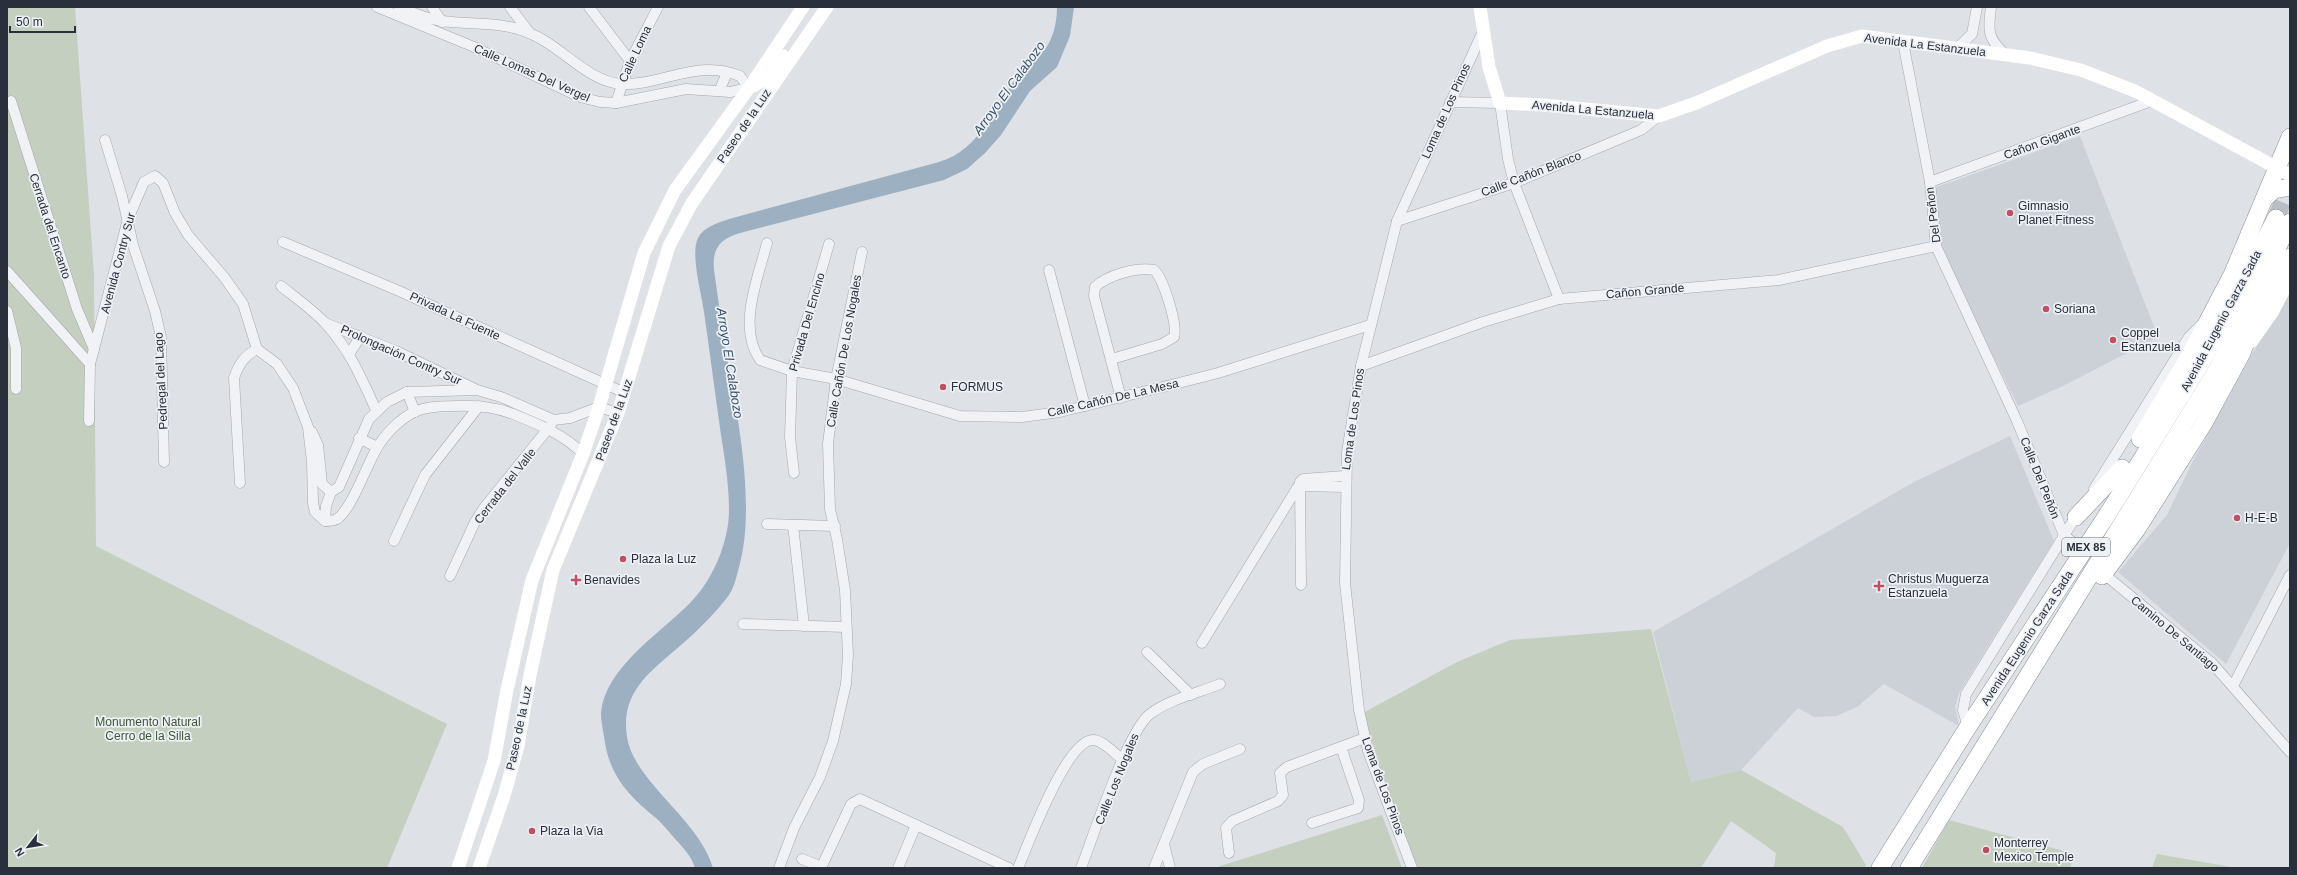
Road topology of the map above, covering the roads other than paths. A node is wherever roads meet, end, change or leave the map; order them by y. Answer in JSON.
{"nodes":[{"id":1,"x":377,"y":7,"type":"edge"},
{"id":2,"x":399,"y":7,"type":"edge"},
{"id":3,"x":432,"y":7,"type":"edge"},
{"id":4,"x":510,"y":7,"type":"edge"},
{"id":5,"x":589,"y":7,"type":"edge"},
{"id":6,"x":658,"y":7,"type":"edge"},
{"id":7,"x":803,"y":7,"type":"edge"},
{"id":8,"x":827,"y":7,"type":"edge"},
{"id":9,"x":1480,"y":7,"type":"edge"},
{"id":10,"x":1977,"y":7,"type":"edge"},
{"id":11,"x":1991,"y":7,"type":"edge"},
{"id":12,"x":441,"y":21,"type":"junction"},
{"id":13,"x":1483,"y":31,"type":"junction"},
{"id":14,"x":529,"y":32,"type":"junction"},
{"id":15,"x":447,"y":36,"type":"junction"},
{"id":16,"x":1903,"y":42,"type":"junction"},
{"id":17,"x":1958,"y":48,"type":"junction"},
{"id":18,"x":2006,"y":55,"type":"junction"},
{"id":19,"x":630,"y":60,"type":"junction"},
{"id":20,"x":686,"y":72,"type":"junction"},
{"id":21,"x":728,"y":73,"type":"junction"},
{"id":22,"x":621,"y":84,"type":"junction"},
{"id":23,"x":748,"y":88,"type":"junction"},
{"id":24,"x":686,"y":89,"type":"junction"},
{"id":25,"x":719,"y":91,"type":"junction"},
{"id":26,"x":2154,"y":100,"type":"junction"},
{"id":27,"x":11,"y":101,"type":"dead end"},
{"id":28,"x":1450,"y":102,"type":"junction"},
{"id":29,"x":616,"y":103,"type":"junction"},
{"id":30,"x":1500,"y":103,"type":"junction"},
{"id":31,"x":1660,"y":116,"type":"junction"},
{"id":32,"x":2290,"y":137,"type":"edge"},
{"id":33,"x":105,"y":140,"type":"dead end"},
{"id":34,"x":718,"y":165,"type":"junction"},
{"id":35,"x":2279,"y":170,"type":"edge"},
{"id":36,"x":1930,"y":182,"type":"junction"},
{"id":37,"x":1514,"y":183,"type":"junction"},
{"id":38,"x":2290,"y":187,"type":"edge"},
{"id":39,"x":2265,"y":198,"type":"junction"},
{"id":40,"x":128,"y":219,"type":"junction"},
{"id":41,"x":2283,"y":220,"type":"edge"},
{"id":42,"x":1397,"y":221,"type":"junction"},
{"id":43,"x":283,"y":242,"type":"dead end"},
{"id":44,"x":767,"y":243,"type":"dead end"},
{"id":45,"x":830,"y":244,"type":"dead end"},
{"id":46,"x":1936,"y":246,"type":"junction"},
{"id":47,"x":862,"y":252,"type":"dead end"},
{"id":48,"x":2290,"y":258,"type":"edge"},
{"id":49,"x":1049,"y":270,"type":"dead end"},
{"id":50,"x":7,"y":271,"type":"edge"},
{"id":51,"x":2290,"y":278,"type":"edge"},
{"id":52,"x":636,"y":280,"type":"junction"},
{"id":53,"x":281,"y":286,"type":"dead end"},
{"id":54,"x":657,"y":287,"type":"junction"},
{"id":55,"x":1559,"y":299,"type":"junction"},
{"id":56,"x":7,"y":311,"type":"edge"},
{"id":57,"x":2209,"y":320,"type":"junction"},
{"id":58,"x":325,"y":323,"type":"junction"},
{"id":59,"x":1370,"y":325,"type":"junction"},
{"id":60,"x":361,"y":336,"type":"junction"},
{"id":61,"x":94,"y":348,"type":"junction"},
{"id":62,"x":257,"y":349,"type":"junction"},
{"id":63,"x":2242,"y":353,"type":"junction"},
{"id":64,"x":349,"y":354,"type":"junction"},
{"id":65,"x":1112,"y":359,"type":"junction"},
{"id":66,"x":90,"y":364,"type":"junction"},
{"id":67,"x":1361,"y":366,"type":"junction"},
{"id":68,"x":792,"y":372,"type":"junction"},
{"id":69,"x":836,"y":379,"type":"junction"},
{"id":70,"x":606,"y":384,"type":"junction"},
{"id":71,"x":16,"y":388,"type":"dead end"},
{"id":72,"x":477,"y":390,"type":"junction"},
{"id":73,"x":407,"y":392,"type":"junction"},
{"id":74,"x":625,"y":393,"type":"junction"},
{"id":75,"x":1121,"y":398,"type":"junction"},
{"id":76,"x":479,"y":406,"type":"junction"},
{"id":77,"x":1085,"y":406,"type":"junction"},
{"id":78,"x":600,"y":407,"type":"junction"},
{"id":79,"x":376,"y":410,"type":"junction"},
{"id":80,"x":415,"y":412,"type":"junction"},
{"id":81,"x":618,"y":413,"type":"junction"},
{"id":82,"x":554,"y":420,"type":"junction"},
{"id":83,"x":89,"y":421,"type":"dead end"},
{"id":84,"x":2017,"y":421,"type":"joint"},
{"id":85,"x":308,"y":427,"type":"junction"},
{"id":86,"x":547,"y":431,"type":"junction"},
{"id":87,"x":359,"y":438,"type":"junction"},
{"id":88,"x":377,"y":447,"type":"junction"},
{"id":89,"x":583,"y":454,"type":"junction"},
{"id":90,"x":164,"y":462,"type":"dead end"},
{"id":91,"x":2122,"y":468,"type":"junction"},
{"id":92,"x":794,"y":473,"type":"dead end"},
{"id":93,"x":1345,"y":476,"type":"junction"},
{"id":94,"x":240,"y":483,"type":"dead end"},
{"id":95,"x":1299,"y":486,"type":"junction"},
{"id":96,"x":1345,"y":487,"type":"junction"},
{"id":97,"x":331,"y":492,"type":"junction"},
{"id":98,"x":566,"y":497,"type":"junction"},
{"id":99,"x":581,"y":504,"type":"junction"},
{"id":100,"x":2076,"y":517,"type":"junction"},
{"id":101,"x":325,"y":521,"type":"junction"},
{"id":102,"x":767,"y":524,"type":"dead end"},
{"id":103,"x":793,"y":525,"type":"junction"},
{"id":104,"x":835,"y":526,"type":"junction"},
{"id":105,"x":2064,"y":535,"type":"junction"},
{"id":106,"x":394,"y":541,"type":"dead end"},
{"id":107,"x":2077,"y":546,"type":"junction"},
{"id":108,"x":2104,"y":574,"type":"junction"},
{"id":109,"x":2290,"y":575,"type":"edge"},
{"id":110,"x":450,"y":576,"type":"dead end"},
{"id":111,"x":1301,"y":585,"type":"dead end"},
{"id":112,"x":2061,"y":585,"type":"junction"},
{"id":113,"x":2068,"y":613,"type":"junction"},
{"id":114,"x":743,"y":624,"type":"dead end"},
{"id":115,"x":804,"y":626,"type":"junction"},
{"id":116,"x":846,"y":627,"type":"junction"},
{"id":117,"x":1202,"y":643,"type":"dead end"},
{"id":118,"x":1147,"y":652,"type":"dead end"},
{"id":119,"x":1220,"y":684,"type":"dead end"},
{"id":120,"x":2233,"y":686,"type":"junction"},
{"id":121,"x":1191,"y":695,"type":"junction"},
{"id":122,"x":1968,"y":727,"type":"junction"},
{"id":123,"x":1365,"y":738,"type":"junction"},
{"id":124,"x":1341,"y":747,"type":"junction"},
{"id":125,"x":1240,"y":749,"type":"dead end"},
{"id":126,"x":2290,"y":752,"type":"edge"},
{"id":127,"x":1123,"y":760,"type":"junction"},
{"id":128,"x":1312,"y":823,"type":"dead end"},
{"id":129,"x":916,"y":825,"type":"junction"},
{"id":130,"x":1164,"y":844,"type":"junction"},
{"id":131,"x":1229,"y":853,"type":"dead end"},
{"id":132,"x":462,"y":855,"type":"junction"},
{"id":133,"x":802,"y":859,"type":"dead end"},
{"id":134,"x":480,"y":866,"type":"edge"},
{"id":135,"x":458,"y":868,"type":"edge"},
{"id":136,"x":779,"y":868,"type":"edge"},
{"id":137,"x":822,"y":868,"type":"edge"},
{"id":138,"x":898,"y":868,"type":"edge"},
{"id":139,"x":1009,"y":868,"type":"edge"},
{"id":140,"x":1018,"y":868,"type":"edge"},
{"id":141,"x":1082,"y":868,"type":"edge"},
{"id":142,"x":1154,"y":868,"type":"edge"},
{"id":143,"x":1170,"y":868,"type":"edge"},
{"id":144,"x":1412,"y":868,"type":"edge"},
{"id":145,"x":1880,"y":868,"type":"edge"},
{"id":146,"x":1909,"y":868,"type":"edge"}],
"edges":[{"from":1,"to":15,"type":"street","name":"Calle Lomas Del Vergel"},
{"from":2,"to":12,"type":"street","name":"Calle Lomas Del Vergel"},
{"from":3,"to":12,"type":"street"},
{"from":4,"to":14,"type":"street"},
{"from":5,"to":19,"type":"street"},
{"from":6,"to":19,"type":"street","name":"Calle Loma"},
{"from":7,"to":23,"type":"street","name":"Paseo de la Luz"},
{"from":8,"to":23,"type":"street"},
{"from":8,"to":34,"type":"street","name":"Paseo de la Luz"},
{"from":9,"to":13,"type":"street"},
{"from":10,"to":17,"type":"street"},
{"from":11,"to":18,"type":"street"},
{"from":12,"to":14,"type":"street","name":"Calle Lomas Del Vergel"},
{"from":12,"to":15,"type":"street"},
{"from":13,"to":28,"type":"street","name":"Loma de Los Pinos"},
{"from":13,"to":30,"type":"street"},
{"from":14,"to":22,"type":"street","name":"Calle Lomas Del Vergel"},
{"from":15,"to":29,"type":"street","name":"Calle Lomas Del Vergel"},
{"from":16,"to":17,"type":"street","name":"Avenida La Estanzuela"},
{"from":16,"to":31,"type":"street","name":"Avenida La Estanzuela"},
{"from":16,"to":36,"type":"street","name":"Del Peñon"},
{"from":17,"to":18,"type":"street","name":"Avenida La Estanzuela"},
{"from":18,"to":26,"type":"street","name":"Avenida La Estanzuela"},
{"from":19,"to":22,"type":"street","name":"Calle Loma"},
{"from":20,"to":21,"type":"street","name":"Calle Lomas Del Vergel"},
{"from":20,"to":22,"type":"street","name":"Calle Lomas Del Vergel"},
{"from":20,"to":24,"type":"street"},
{"from":21,"to":23,"type":"street","name":"Calle Lomas Del Vergel"},
{"from":21,"to":25,"type":"street"},
{"from":22,"to":29,"type":"street","name":"Calle Loma"},
{"from":23,"to":25,"type":"street","name":"Calle Lomas Del Vergel"},
{"from":23,"to":34,"type":"street"},
{"from":23,"to":52,"type":"street","name":"Paseo de la Luz"},
{"from":24,"to":25,"type":"street","name":"Calle Lomas Del Vergel"},
{"from":24,"to":29,"type":"street","name":"Calle Lomas Del Vergel"},
{"from":26,"to":35,"type":"street","name":"Avenida La Estanzuela"},
{"from":26,"to":36,"type":"street","name":"Cañon Gigante"},
{"from":27,"to":61,"type":"street","name":"Cerrada del Encanto"},
{"from":28,"to":30,"type":"street","name":"Avenida La Estanzuela"},
{"from":28,"to":42,"type":"street","name":"Loma de Los Pinos"},
{"from":30,"to":31,"type":"street","name":"Avenida La Estanzuela"},
{"from":30,"to":37,"type":"street"},
{"from":31,"to":37,"type":"street","name":"Calle Cañón Blanco"},
{"from":32,"to":35,"type":"highway"},
{"from":33,"to":40,"type":"street","name":"Pedregal del Lago"},
{"from":34,"to":54,"type":"street","name":"Paseo de la Luz"},
{"from":35,"to":39,"type":"highway"},
{"from":36,"to":46,"type":"street","name":"Del Peñon"},
{"from":37,"to":42,"type":"street","name":"Calle Cañón Blanco"},
{"from":37,"to":55,"type":"street"},
{"from":38,"to":39,"type":"highway"},
{"from":39,"to":57,"type":"highway"},
{"from":40,"to":61,"type":"street","name":"Avenida Contry Sur"},
{"from":40,"to":62,"type":"street","name":"Avenida Contry Sur"},
{"from":40,"to":90,"type":"street","name":"Pedregal del Lago"},
{"from":41,"to":112,"type":"highway","name":"Avenida Eugenio Garza Sada","number":"MEX 85"},
{"from":41,"to":113,"type":"highway","name":"Avenida Eugenio Garza Sada","number":"MEX 85"},
{"from":42,"to":59,"type":"street","name":"Loma de Los Pinos"},
{"from":43,"to":70,"type":"street","name":"Privada La Fuente"},
{"from":44,"to":68,"type":"street","name":"Calle Cañón De La Mesa"},
{"from":45,"to":68,"type":"street","name":"Privada Del Encino"},
{"from":46,"to":55,"type":"street","name":"Cañon Grande"},
{"from":46,"to":84,"type":"street","name":"Del Peñon"},
{"from":47,"to":69,"type":"street","name":"Calle Cañón De Los Nogales"},
{"from":48,"to":63,"type":"highway"},
{"from":49,"to":77,"type":"street"},
{"from":50,"to":66,"type":"street"},
{"from":51,"to":63,"type":"street"},
{"from":52,"to":54,"type":"street"},
{"from":52,"to":70,"type":"street","name":"Paseo de la Luz"},
{"from":53,"to":58,"type":"street","name":"Prolongación Contry Sur"},
{"from":54,"to":74,"type":"street","name":"Paseo de la Luz"},
{"from":55,"to":67,"type":"street","name":"Cañon Grande"},
{"from":56,"to":71,"type":"street"},
{"from":57,"to":91,"type":"highway"},
{"from":57,"to":100,"type":"street"},
{"from":58,"to":60,"type":"street","name":"Prolongación Contry Sur"},
{"from":58,"to":64,"type":"street","name":"Prolongación Contry Sur"},
{"from":59,"to":67,"type":"street","name":"Loma de Los Pinos"},
{"from":59,"to":75,"type":"street","name":"Calle Cañón De La Mesa"},
{"from":60,"to":64,"type":"street"},
{"from":60,"to":72,"type":"street","name":"Prolongación Contry Sur"},
{"from":61,"to":66,"type":"street","name":"Avenida Contry Sur"},
{"from":62,"to":85,"type":"street"},
{"from":62,"to":94,"type":"street"},
{"from":63,"to":108,"type":"highway"},
{"from":64,"to":79,"type":"street","name":"Prolongación Contry Sur"},
{"from":65,"to":65,"type":"street"},
{"from":65,"to":75,"type":"street"},
{"from":66,"to":83,"type":"street"},
{"from":67,"to":93,"type":"street","name":"Loma de Los Pinos"},
{"from":68,"to":69,"type":"street","name":"Calle Cañón De La Mesa"},
{"from":68,"to":92,"type":"street","name":"Privada Del Encino"},
{"from":69,"to":77,"type":"street","name":"Calle Cañón De La Mesa"},
{"from":69,"to":104,"type":"street","name":"Calle Cañón De Los Nogales"},
{"from":70,"to":74,"type":"street","name":"Privada La Fuente"},
{"from":70,"to":78,"type":"street","name":"Paseo de la Luz"},
{"from":72,"to":73,"type":"street"},
{"from":72,"to":82,"type":"street"},
{"from":73,"to":79,"type":"street"},
{"from":73,"to":80,"type":"street"},
{"from":74,"to":81,"type":"street","name":"Paseo de la Luz"},
{"from":75,"to":77,"type":"street","name":"Calle Cañón De La Mesa"},
{"from":76,"to":80,"type":"street"},
{"from":76,"to":86,"type":"street"},
{"from":76,"to":106,"type":"street"},
{"from":78,"to":81,"type":"street"},
{"from":78,"to":82,"type":"street"},
{"from":78,"to":89,"type":"street","name":"Paseo de la Luz"},
{"from":79,"to":87,"type":"street"},
{"from":80,"to":88,"type":"street"},
{"from":81,"to":99,"type":"street","name":"Paseo de la Luz"},
{"from":82,"to":86,"type":"street","name":"Cerrada del Valle"},
{"from":84,"to":105,"type":"street","name":"Calle Del Peñón"},
{"from":85,"to":97,"type":"street"},
{"from":85,"to":101,"type":"street"},
{"from":86,"to":89,"type":"street"},
{"from":86,"to":110,"type":"street","name":"Cerrada del Valle"},
{"from":87,"to":88,"type":"street"},
{"from":87,"to":97,"type":"street"},
{"from":88,"to":101,"type":"street"},
{"from":89,"to":98,"type":"street","name":"Paseo de la Luz"},
{"from":91,"to":100,"type":"highway"},
{"from":91,"to":107,"type":"highway"},
{"from":93,"to":95,"type":"street"},
{"from":93,"to":96,"type":"street","name":"Loma de Los Pinos"},
{"from":95,"to":96,"type":"street"},
{"from":95,"to":111,"type":"street"},
{"from":95,"to":117,"type":"street"},
{"from":96,"to":123,"type":"street","name":"Loma de Los Pinos"},
{"from":97,"to":101,"type":"street"},
{"from":98,"to":99,"type":"street"},
{"from":98,"to":132,"type":"street","name":"Paseo de la Luz"},
{"from":99,"to":134,"type":"street","name":"Paseo de la Luz"},
{"from":100,"to":105,"type":"street"},
{"from":102,"to":103,"type":"street"},
{"from":103,"to":104,"type":"street"},
{"from":103,"to":115,"type":"street"},
{"from":104,"to":116,"type":"street","name":"Calle Cañón De Los Nogales"},
{"from":105,"to":107,"type":"street"},
{"from":105,"to":122,"type":"street"},
{"from":107,"to":112,"type":"highway"},
{"from":108,"to":113,"type":"highway"},
{"from":108,"to":120,"type":"street","name":"Camino De Santiago"},
{"from":109,"to":120,"type":"street"},
{"from":112,"to":122,"type":"highway","name":"Avenida Eugenio Garza Sada","number":"MEX 85"},
{"from":113,"to":146,"type":"highway","name":"Avenida Eugenio Garza Sada","number":"MEX 85"},
{"from":114,"to":115,"type":"street"},
{"from":115,"to":116,"type":"street"},
{"from":116,"to":136,"type":"street","name":"Calle Cañón De Los Nogales"},
{"from":118,"to":121,"type":"street"},
{"from":119,"to":121,"type":"street","name":"Calle Los Nogales"},
{"from":120,"to":126,"type":"street","name":"Camino De Santiago"},
{"from":121,"to":127,"type":"street","name":"Calle Los Nogales"},
{"from":122,"to":145,"type":"highway","name":"Avenida Eugenio Garza Sada","number":"MEX 85"},
{"from":123,"to":124,"type":"street"},
{"from":123,"to":144,"type":"street","name":"Loma de Los Pinos"},
{"from":124,"to":128,"type":"street"},
{"from":124,"to":131,"type":"street"},
{"from":125,"to":130,"type":"street"},
{"from":127,"to":140,"type":"street"},
{"from":127,"to":141,"type":"street","name":"Calle Los Nogales"},
{"from":129,"to":137,"type":"street"},
{"from":129,"to":138,"type":"street"},
{"from":129,"to":139,"type":"street"},
{"from":130,"to":142,"type":"street"},
{"from":130,"to":143,"type":"street"},
{"from":132,"to":134,"type":"street"},
{"from":132,"to":135,"type":"street","name":"Paseo de la Luz"},
{"from":133,"to":137,"type":"street"}]}
